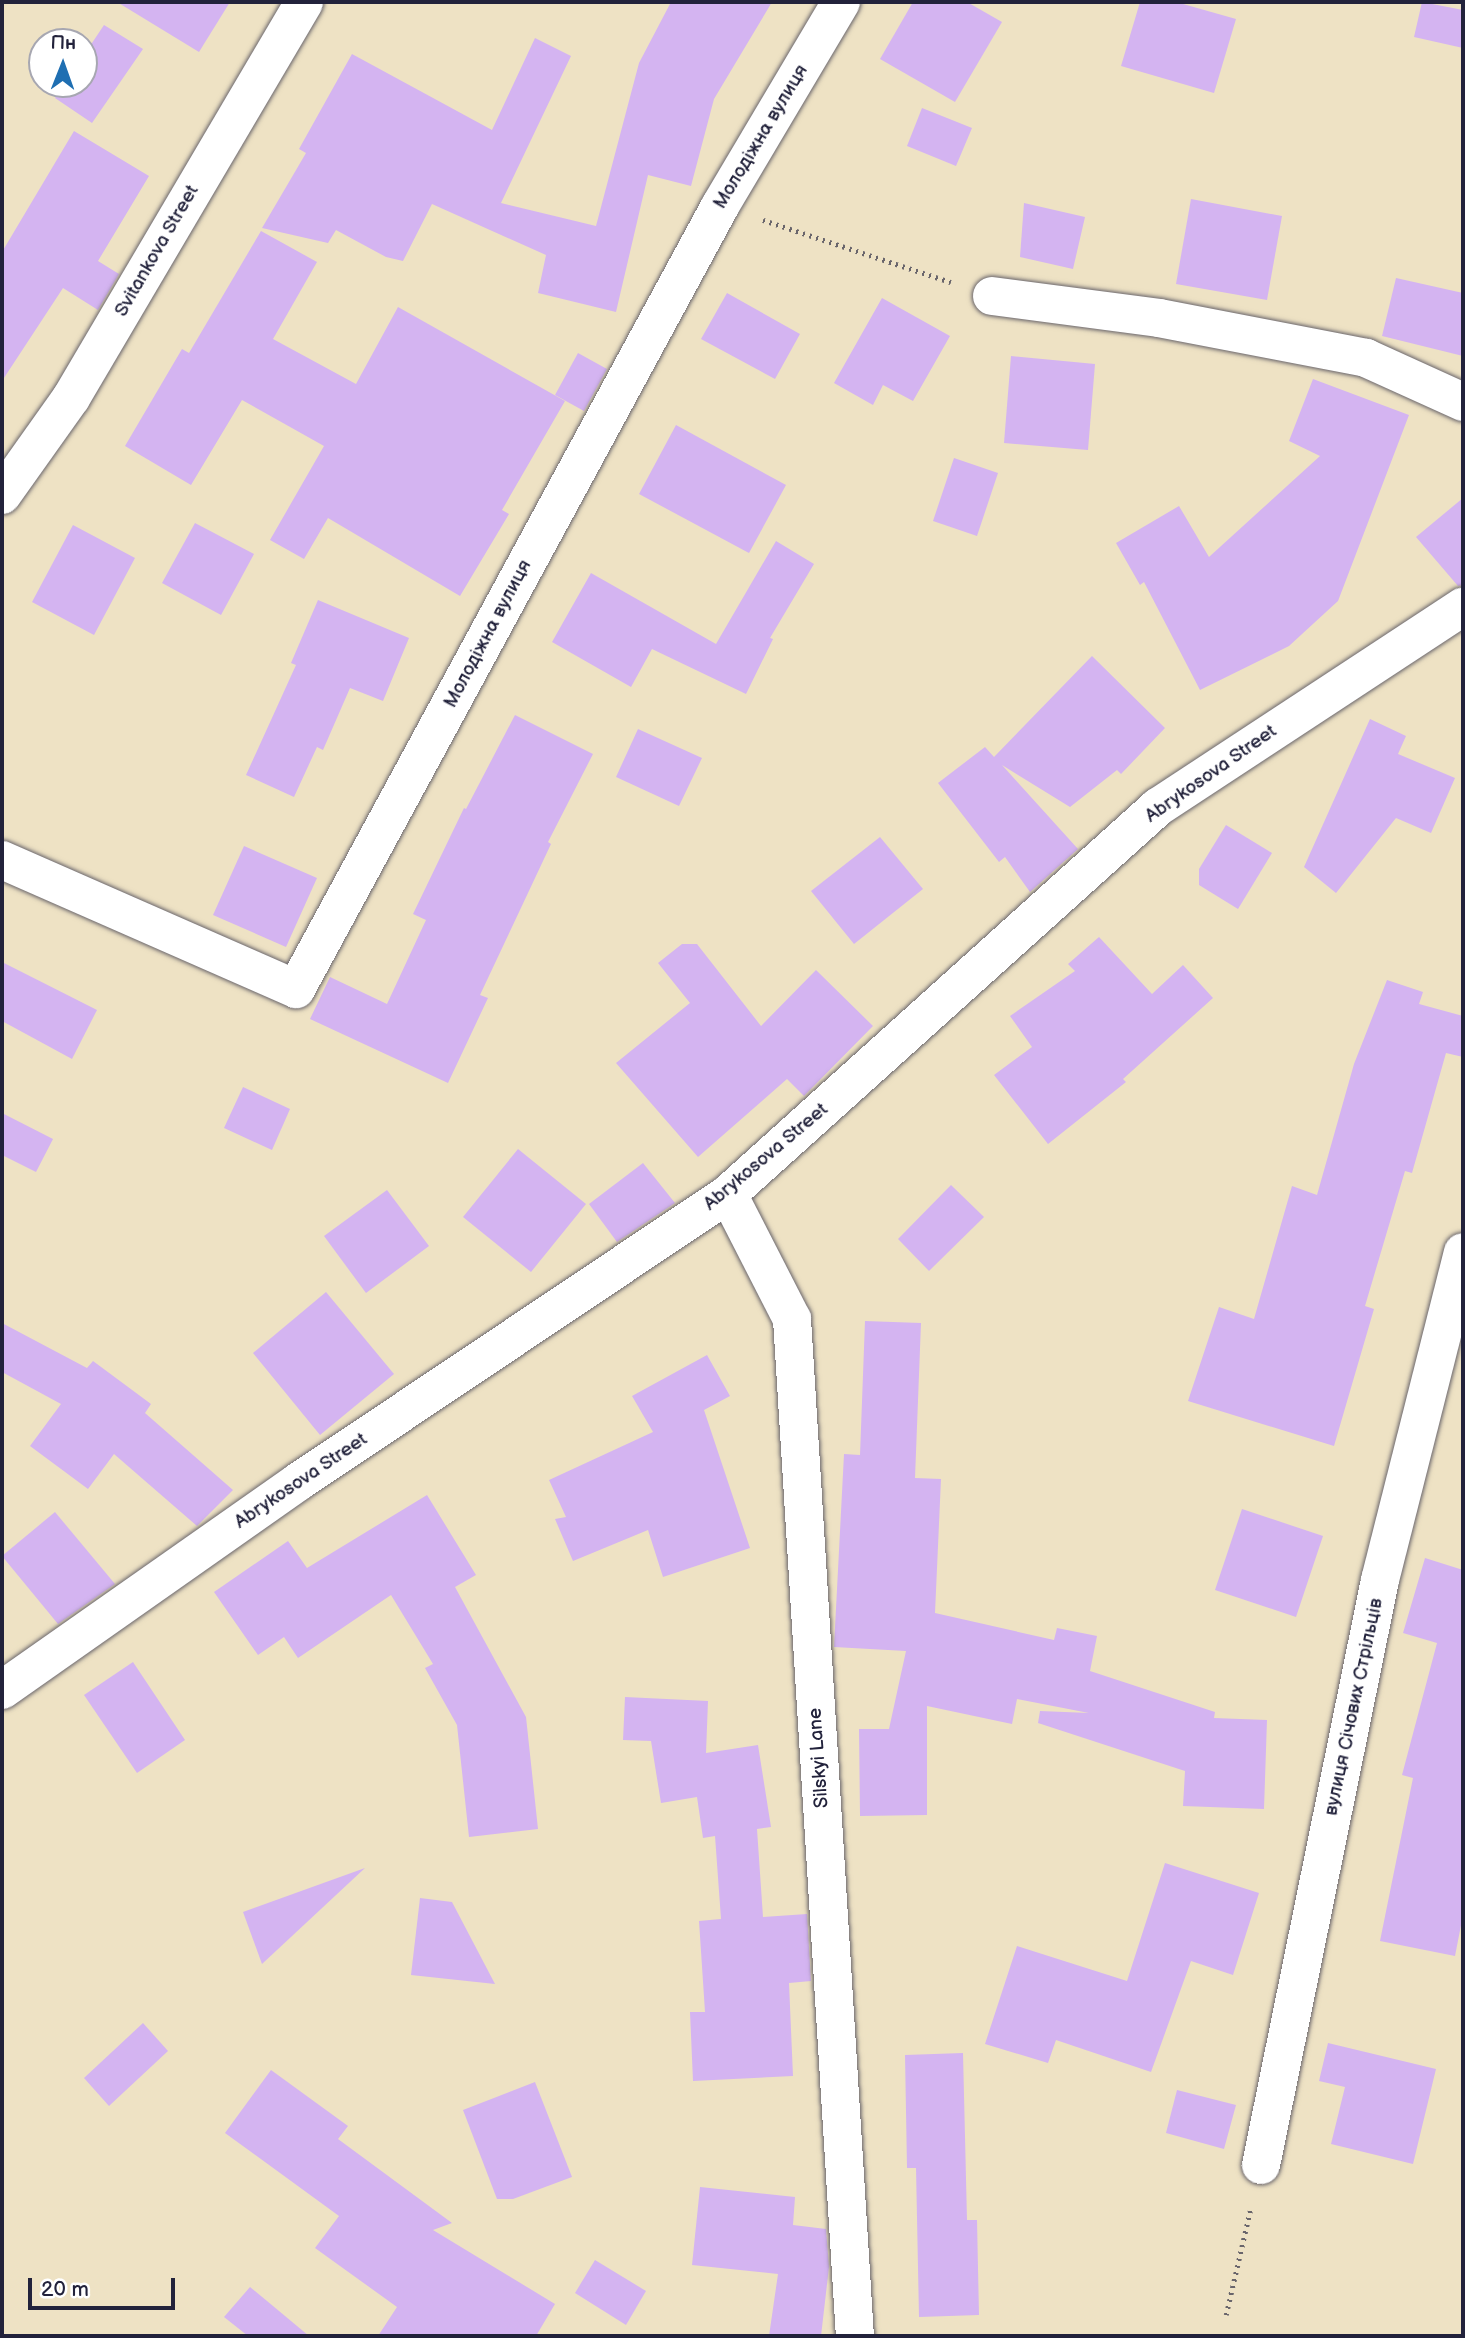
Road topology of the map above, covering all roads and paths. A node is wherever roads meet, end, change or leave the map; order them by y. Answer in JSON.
{"nodes":[{"id":1,"x":304,"y":2,"type":"edge"},
{"id":2,"x":841,"y":2,"type":"edge"},
{"id":3,"x":720,"y":206,"type":"junction"},
{"id":4,"x":992,"y":296,"type":"joint"},
{"id":5,"x":1463,"y":402,"type":"edge"},
{"id":6,"x":2,"y":495,"type":"edge"},
{"id":7,"x":1463,"y":607,"type":"edge"},
{"id":8,"x":2,"y":860,"type":"edge"},
{"id":9,"x":728,"y":1194,"type":"junction"},
{"id":10,"x":1463,"y":1252,"type":"edge"},
{"id":11,"x":2,"y":1690,"type":"edge"},
{"id":12,"x":1261,"y":2165,"type":"joint"},
{"id":13,"x":1226,"y":2315,"type":"dead end"},
{"id":14,"x":856,"y":2336,"type":"edge"}],
"edges":[{"from":1,"to":6,"type":"street","name":"Svitankova Street"},
{"from":2,"to":3,"type":"street","name":"Молодіжна вулиця"},
{"from":3,"to":4,"type":"path"},
{"from":3,"to":8,"type":"street","name":"Молодіжна вулиця"},
{"from":4,"to":5,"type":"street"},
{"from":7,"to":9,"type":"street","name":"Abrykosova Street"},
{"from":9,"to":11,"type":"street","name":"Abrykosova Street"},
{"from":9,"to":14,"type":"street","name":"Silskyi Lane"},
{"from":10,"to":12,"type":"street","name":"вулиця Січових Стрільців"},
{"from":12,"to":13,"type":"path"}]}
